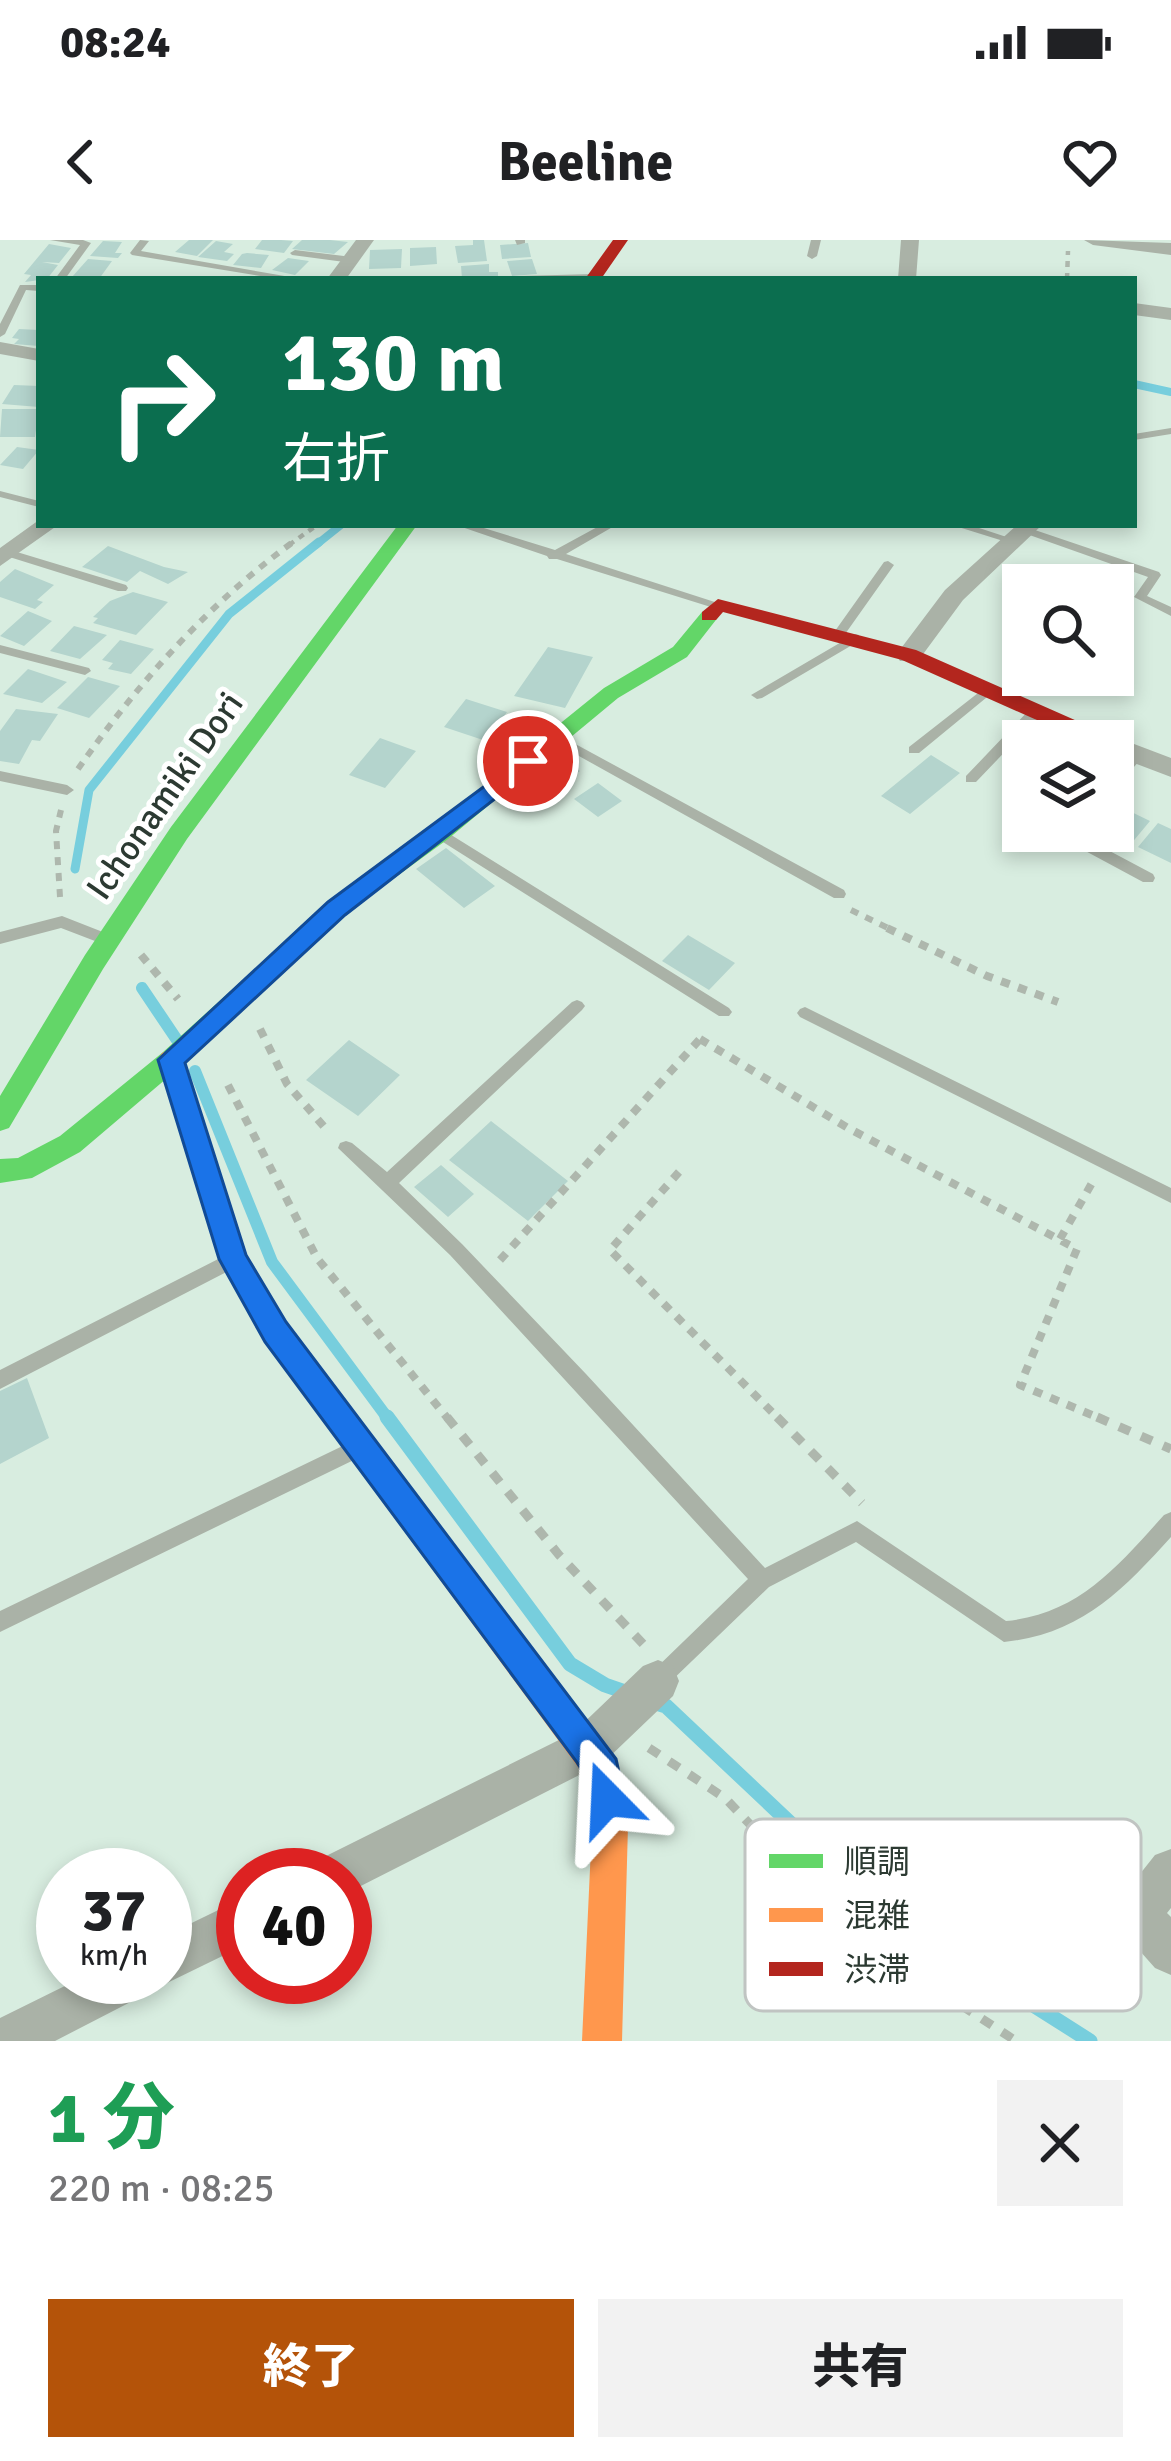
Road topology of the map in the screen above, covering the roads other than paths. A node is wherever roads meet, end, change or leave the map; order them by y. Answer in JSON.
{"nodes":[{"id":1,"x":55,"y":240,"type":"edge"},
{"id":2,"x":364,"y":240,"type":"edge"},
{"id":3,"x":621,"y":240,"type":"edge"},
{"id":4,"x":816,"y":240,"type":"edge"},
{"id":5,"x":910,"y":240,"type":"edge"},
{"id":6,"x":1093,"y":240,"type":"edge"},
{"id":7,"x":144,"y":241,"type":"edge"},
{"id":8,"x":1171,"y":249,"type":"edge"},
{"id":9,"x":295,"y":253,"type":"dead end"},
{"id":10,"x":812,"y":256,"type":"dead end"},
{"id":11,"x":352,"y":260,"type":"junction"},
{"id":12,"x":62,"y":276,"type":"edge"},
{"id":13,"x":278,"y":276,"type":"edge"},
{"id":14,"x":339,"y":276,"type":"edge"},
{"id":15,"x":595,"y":276,"type":"edge"},
{"id":16,"x":907,"y":276,"type":"edge"},
{"id":17,"x":36,"y":288,"type":"edge"},
{"id":18,"x":1137,"y":309,"type":"edge"},
{"id":19,"x":1171,"y":314,"type":"edge"},
{"id":20,"x":0,"y":334,"type":"edge"},
{"id":21,"x":0,"y":348,"type":"edge"},
{"id":22,"x":36,"y":354,"type":"edge"},
{"id":23,"x":1171,"y":431,"type":"edge"},
{"id":24,"x":1137,"y":437,"type":"edge"},
{"id":25,"x":0,"y":494,"type":"edge"},
{"id":26,"x":36,"y":503,"type":"edge"},
{"id":27,"x":43,"y":528,"type":"edge"},
{"id":28,"x":406,"y":528,"type":"edge"},
{"id":29,"x":471,"y":528,"type":"edge"},
{"id":30,"x":604,"y":528,"type":"edge"},
{"id":31,"x":986,"y":528,"type":"edge"},
{"id":32,"x":1023,"y":532,"type":"edge"},
{"id":33,"x":4,"y":556,"type":"edge"},
{"id":34,"x":553,"y":556,"type":"junction"},
{"id":35,"x":887,"y":565,"type":"dead end"},
{"id":36,"x":122,"y":589,"type":"dead end"},
{"id":37,"x":718,"y":605,"type":"junction"},
{"id":38,"x":1171,"y":612,"type":"edge"},
{"id":39,"x":847,"y":636,"type":"junction"},
{"id":40,"x":0,"y":649,"type":"edge"},
{"id":41,"x":909,"y":655,"type":"junction"},
{"id":42,"x":85,"y":671,"type":"dead end"},
{"id":43,"x":987,"y":690,"type":"junction"},
{"id":44,"x":757,"y":694,"type":"dead end"},
{"id":45,"x":1036,"y":711,"type":"junction"},
{"id":46,"x":1056,"y":720,"type":"edge"},
{"id":47,"x":557,"y":738,"type":"junction"},
{"id":48,"x":914,"y":750,"type":"dead end"},
{"id":49,"x":1134,"y":754,"type":"edge"},
{"id":50,"x":1171,"y":768,"type":"edge"},
{"id":51,"x":0,"y":776,"type":"edge"},
{"id":52,"x":971,"y":778,"type":"dead end"},
{"id":53,"x":67,"y":790,"type":"road end"},
{"id":54,"x":440,"y":833,"type":"junction"},
{"id":55,"x":1100,"y":852,"type":"edge"},
{"id":56,"x":1148,"y":878,"type":"dead end"},
{"id":57,"x":839,"y":894,"type":"road end"},
{"id":58,"x":0,"y":938,"type":"edge"},
{"id":59,"x":108,"y":940,"type":"junction"},
{"id":60,"x":577,"y":1006,"type":"dead end"},
{"id":61,"x":724,"y":1012,"type":"road end"},
{"id":62,"x":805,"y":1013,"type":"dead end"},
{"id":63,"x":171,"y":1060,"type":"junction"},
{"id":64,"x":0,"y":1120,"type":"edge"},
{"id":65,"x":346,"y":1148,"type":"road end"},
{"id":66,"x":0,"y":1171,"type":"edge"},
{"id":67,"x":389,"y":1181,"type":"junction"},
{"id":68,"x":1171,"y":1196,"type":"edge"},
{"id":69,"x":233,"y":1259,"type":"junction"},
{"id":70,"x":0,"y":1380,"type":"edge"},
{"id":71,"x":362,"y":1446,"type":"junction"},
{"id":72,"x":1171,"y":1522,"type":"edge"},
{"id":73,"x":761,"y":1580,"type":"junction"},
{"id":74,"x":0,"y":1622,"type":"edge"},
{"id":75,"x":663,"y":1675,"type":"joint"},
{"id":76,"x":602,"y":1737,"type":"junction"},
{"id":77,"x":372,"y":1856,"type":"edge"},
{"id":78,"x":1171,"y":1871,"type":"edge"},
{"id":79,"x":1141,"y":1910,"type":"edge"},
{"id":80,"x":1141,"y":1919,"type":"edge"},
{"id":81,"x":1171,"y":1952,"type":"edge"},
{"id":82,"x":78,"y":2004,"type":"edge"},
{"id":83,"x":5,"y":2041,"type":"edge"},
{"id":84,"x":602,"y":2041,"type":"edge"}],
"edges":[{"from":1,"to":12,"type":"lane"},
{"from":2,"to":11,"type":"street"},
{"from":3,"to":15,"type":"street"},
{"from":4,"to":10,"type":"lane"},
{"from":5,"to":16,"type":"street"},
{"from":6,"to":8,"type":"street"},
{"from":7,"to":13,"type":"lane"},
{"from":9,"to":11,"type":"lane"},
{"from":11,"to":14,"type":"street"},
{"from":17,"to":20,"type":"lane"},
{"from":18,"to":19,"type":"street"},
{"from":21,"to":22,"type":"street"},
{"from":23,"to":24,"type":"lane"},
{"from":25,"to":26,"type":"lane"},
{"from":27,"to":33,"type":"street"},
{"from":28,"to":59,"type":"street","name":"Ichonamiki Dori"},
{"from":29,"to":34,"type":"lane"},
{"from":30,"to":34,"type":"lane"},
{"from":31,"to":32,"type":"lane"},
{"from":32,"to":38,"type":"lane"},
{"from":32,"to":41,"type":"street"},
{"from":33,"to":36,"type":"lane"},
{"from":34,"to":37,"type":"lane"},
{"from":35,"to":39,"type":"lane"},
{"from":37,"to":39,"type":"street"},
{"from":37,"to":47,"type":"street"},
{"from":39,"to":41,"type":"street"},
{"from":39,"to":44,"type":"lane"},
{"from":40,"to":42,"type":"lane"},
{"from":41,"to":43,"type":"street"},
{"from":43,"to":45,"type":"street"},
{"from":43,"to":48,"type":"lane"},
{"from":45,"to":46,"type":"street"},
{"from":45,"to":52,"type":"lane"},
{"from":47,"to":54,"type":"street"},
{"from":47,"to":57,"type":"lane"},
{"from":49,"to":50,"type":"street"},
{"from":51,"to":53,"type":"lane"},
{"from":54,"to":61,"type":"lane"},
{"from":54,"to":63,"type":"street"},
{"from":55,"to":56,"type":"lane"},
{"from":58,"to":59,"type":"lane"},
{"from":59,"to":64,"type":"street","name":"Ichonamiki Dori"},
{"from":60,"to":67,"type":"lane"},
{"from":62,"to":68,"type":"lane"},
{"from":63,"to":66,"type":"street"},
{"from":63,"to":69,"type":"street"},
{"from":65,"to":67,"type":"lane"},
{"from":67,"to":73,"type":"lane"},
{"from":69,"to":70,"type":"lane"},
{"from":69,"to":71,"type":"street"},
{"from":71,"to":74,"type":"lane"},
{"from":71,"to":76,"type":"street"},
{"from":72,"to":73,"type":"lane"},
{"from":73,"to":75,"type":"lane"},
{"from":75,"to":76,"type":"street"},
{"from":76,"to":77,"type":"street"},
{"from":76,"to":84,"type":"street"},
{"from":78,"to":79,"type":"street"},
{"from":80,"to":81,"type":"street"},
{"from":82,"to":83,"type":"street"}]}
